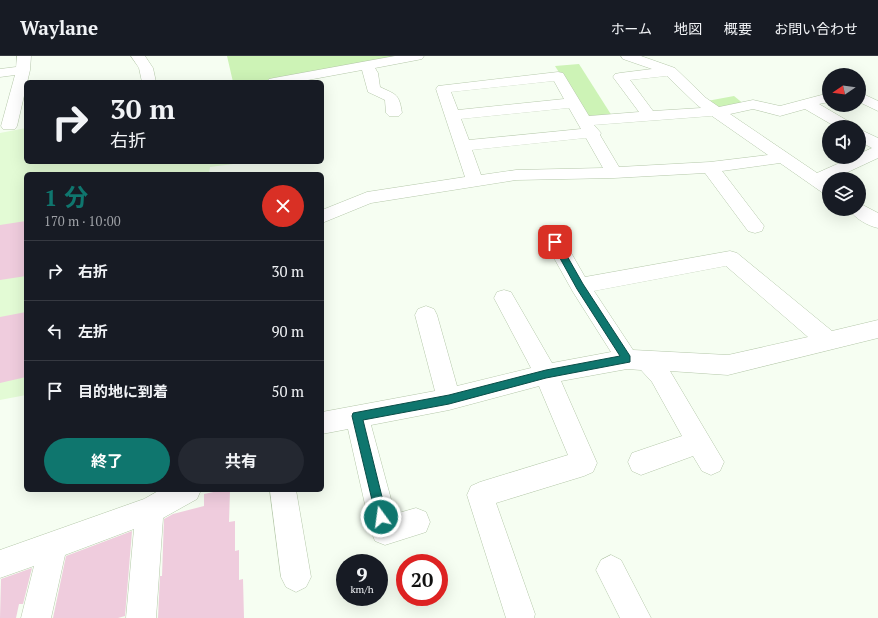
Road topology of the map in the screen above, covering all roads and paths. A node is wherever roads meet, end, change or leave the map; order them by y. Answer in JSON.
{"nodes":[{"id":1,"x":138,"y":56,"type":"edge"},
{"id":2,"x":417,"y":56,"type":"edge"},
{"id":3,"x":655,"y":56,"type":"edge"},
{"id":4,"x":633,"y":58,"type":"edge"},
{"id":5,"x":23,"y":63,"type":"edge"},
{"id":6,"x":367,"y":66,"type":"junction"},
{"id":7,"x":670,"y":71,"type":"junction"},
{"id":8,"x":0,"y":73,"type":"edge"},
{"id":9,"x":149,"y":80,"type":"edge"},
{"id":10,"x":286,"y":80,"type":"edge"},
{"id":11,"x":822,"y":99,"type":"edge"},
{"id":12,"x":866,"y":100,"type":"edge"},
{"id":13,"x":574,"y":102,"type":"junction"},
{"id":14,"x":806,"y":103,"type":"junction"},
{"id":15,"x":878,"y":107,"type":"edge"},
{"id":16,"x":397,"y":108,"type":"dead end"},
{"id":17,"x":716,"y":111,"type":"junction"},
{"id":18,"x":452,"y":115,"type":"junction"},
{"id":19,"x":649,"y":116,"type":"junction"},
{"id":20,"x":835,"y":120,"type":"edge"},
{"id":21,"x":24,"y":122,"type":"edge"},
{"id":22,"x":5,"y":126,"type":"edge"},
{"id":23,"x":589,"y":127,"type":"junction"},
{"id":24,"x":866,"y":138,"type":"edge"},
{"id":25,"x":878,"y":145,"type":"edge"},
{"id":26,"x":463,"y":146,"type":"junction"},
{"id":27,"x":878,"y":152,"type":"edge"},
{"id":28,"x":782,"y":158,"type":"junction"},
{"id":29,"x":710,"y":167,"type":"junction"},
{"id":30,"x":843,"y":172,"type":"edge"},
{"id":31,"x":614,"y":173,"type":"junction"},
{"id":32,"x":475,"y":181,"type":"junction"},
{"id":33,"x":822,"y":184,"type":"edge"},
{"id":34,"x":324,"y":215,"type":"edge"},
{"id":35,"x":755,"y":226,"type":"dead end"},
{"id":36,"x":555,"y":242,"type":"dead end"},
{"id":37,"x":580,"y":286,"type":"junction"},
{"id":38,"x":504,"y":298,"type":"dead end"},
{"id":39,"x":426,"y":315,"type":"dead end"},
{"id":40,"x":878,"y":329,"type":"edge"},
{"id":41,"x":828,"y":341,"type":"junction"},
{"id":42,"x":637,"y":360,"type":"junction"},
{"id":43,"x":546,"y":374,"type":"junction"},
{"id":44,"x":449,"y":400,"type":"junction"},
{"id":45,"x":357,"y":416,"type":"junction"},
{"id":46,"x":324,"y":423,"type":"edge"},
{"id":47,"x":641,"y":462,"type":"dead end"},
{"id":48,"x":184,"y":492,"type":"edge"},
{"id":49,"x":283,"y":492,"type":"edge"},
{"id":50,"x":150,"y":510,"type":"junction"},
{"id":51,"x":416,"y":522,"type":"dead end"},
{"id":52,"x":53,"y":545,"type":"junction"},
{"id":53,"x":0,"y":564,"type":"edge"},
{"id":54,"x":610,"y":570,"type":"dead end"},
{"id":55,"x":296,"y":577,"type":"dead end"},
{"id":56,"x":520,"y":614,"type":"dead end"},
{"id":57,"x":36,"y":618,"type":"edge"},
{"id":58,"x":141,"y":618,"type":"edge"},
{"id":59,"x":636,"y":618,"type":"edge"}],
"edges":[{"from":1,"to":9,"type":"street"},
{"from":2,"to":6,"type":"street"},
{"from":3,"to":4,"type":"street"},
{"from":4,"to":7,"type":"street"},
{"from":5,"to":8,"type":"street"},
{"from":5,"to":22,"type":"street"},
{"from":6,"to":10,"type":"street"},
{"from":6,"to":16,"type":"street"},
{"from":7,"to":17,"type":"street"},
{"from":7,"to":19,"type":"street"},
{"from":11,"to":14,"type":"street"},
{"from":12,"to":15,"type":"street"},
{"from":13,"to":18,"type":"street"},
{"from":13,"to":18,"type":"street"},
{"from":13,"to":23,"type":"street"},
{"from":14,"to":17,"type":"street"},
{"from":14,"to":20,"type":"street"},
{"from":17,"to":19,"type":"street"},
{"from":17,"to":28,"type":"street"},
{"from":18,"to":26,"type":"street"},
{"from":19,"to":23,"type":"street"},
{"from":21,"to":22,"type":"street"},
{"from":23,"to":26,"type":"street"},
{"from":23,"to":31,"type":"street"},
{"from":24,"to":25,"type":"street"},
{"from":26,"to":32,"type":"street"},
{"from":27,"to":30,"type":"street"},
{"from":28,"to":29,"type":"street"},
{"from":28,"to":33,"type":"street"},
{"from":29,"to":31,"type":"street"},
{"from":29,"to":35,"type":"street"},
{"from":31,"to":32,"type":"street"},
{"from":32,"to":34,"type":"street"},
{"from":36,"to":37,"type":"street"},
{"from":37,"to":41,"type":"street"},
{"from":37,"to":42,"type":"street"},
{"from":38,"to":43,"type":"street"},
{"from":39,"to":44,"type":"street"},
{"from":40,"to":41,"type":"street"},
{"from":41,"to":42,"type":"street"},
{"from":42,"to":43,"type":"street"},
{"from":42,"to":47,"type":"street"},
{"from":43,"to":44,"type":"street"},
{"from":43,"to":56,"type":"street"},
{"from":44,"to":45,"type":"street"},
{"from":45,"to":46,"type":"street"},
{"from":45,"to":51,"type":"street"},
{"from":48,"to":50,"type":"street"},
{"from":49,"to":55,"type":"street"},
{"from":50,"to":52,"type":"street"},
{"from":50,"to":58,"type":"street"},
{"from":52,"to":53,"type":"street"},
{"from":52,"to":57,"type":"street"},
{"from":54,"to":59,"type":"street"}]}
